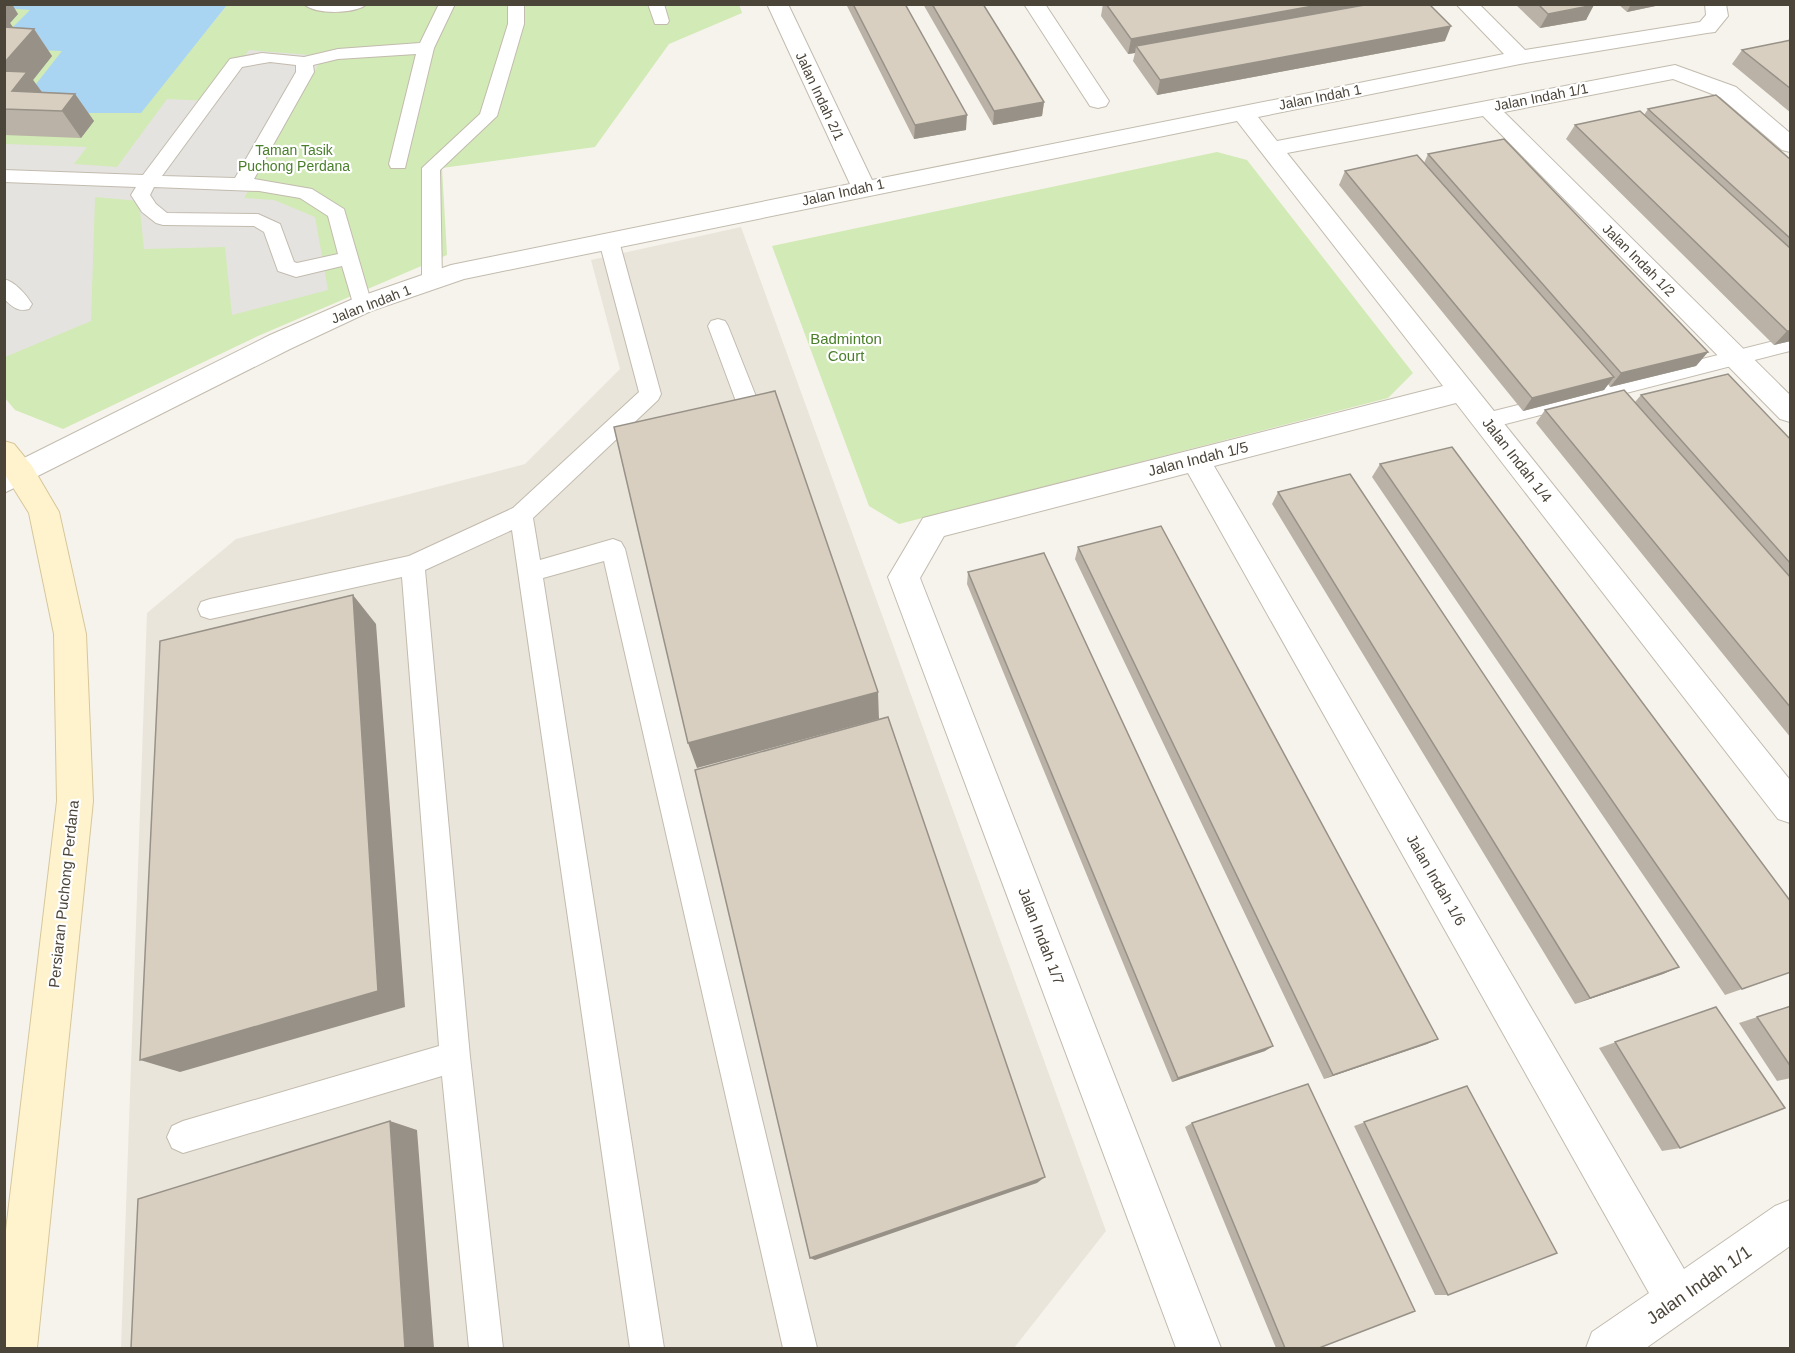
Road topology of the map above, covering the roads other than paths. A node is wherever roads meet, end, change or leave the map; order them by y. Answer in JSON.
{"nodes":[{"id":1,"x":312,"y":4,"type":"edge"},
{"id":2,"x":359,"y":4,"type":"edge"},
{"id":3,"x":447,"y":4,"type":"edge"},
{"id":4,"x":516,"y":4,"type":"edge"},
{"id":5,"x":656,"y":4,"type":"edge"},
{"id":6,"x":777,"y":4,"type":"edge"},
{"id":7,"x":1034,"y":4,"type":"edge"},
{"id":8,"x":1466,"y":4,"type":"edge"},
{"id":9,"x":1716,"y":10,"type":"edge"},
{"id":10,"x":661,"y":21,"type":"dead end"},
{"id":11,"x":426,"y":48,"type":"junction"},
{"id":12,"x":1520,"y":57,"type":"junction"},
{"id":13,"x":304,"y":62,"type":"junction"},
{"id":14,"x":1098,"y":101,"type":"dead end"},
{"id":15,"x":1488,"y":108,"type":"junction"},
{"id":16,"x":1243,"y":113,"type":"junction"},
{"id":17,"x":1791,"y":145,"type":"edge"},
{"id":18,"x":1272,"y":149,"type":"junction"},
{"id":19,"x":398,"y":164,"type":"dead end"},
{"id":20,"x":4,"y":176,"type":"edge"},
{"id":21,"x":149,"y":180,"type":"junction"},
{"id":22,"x":242,"y":183,"type":"junction"},
{"id":23,"x":864,"y":188,"type":"junction"},
{"id":24,"x":609,"y":241,"type":"junction"},
{"id":25,"x":350,"y":258,"type":"junction"},
{"id":26,"x":432,"y":281,"type":"junction"},
{"id":27,"x":4,"y":286,"type":"edge"},
{"id":28,"x":22,"y":304,"type":"dead end"},
{"id":29,"x":362,"y":305,"type":"junction"},
{"id":30,"x":718,"y":326,"type":"dead end"},
{"id":31,"x":1791,"y":344,"type":"edge"},
{"id":32,"x":1737,"y":358,"type":"junction"},
{"id":33,"x":1463,"y":391,"type":"junction"},
{"id":34,"x":1791,"y":412,"type":"edge"},
{"id":35,"x":703,"y":420,"type":"edge"},
{"id":36,"x":1486,"y":421,"type":"junction"},
{"id":37,"x":633,"y":436,"type":"edge"},
{"id":38,"x":598,"y":444,"type":"junction"},
{"id":39,"x":1195,"y":460,"type":"junction"},
{"id":40,"x":10,"y":469,"type":"edge"},
{"id":41,"x":521,"y":515,"type":"junction"},
{"id":42,"x":934,"y":527,"type":"joint"},
{"id":43,"x":413,"y":566,"type":"junction"},
{"id":44,"x":530,"y":572,"type":"junction"},
{"id":45,"x":210,"y":609,"type":"dead end"},
{"id":46,"x":1791,"y":807,"type":"edge"},
{"id":47,"x":455,"y":1057,"type":"junction"},
{"id":48,"x":183,"y":1137,"type":"dead end"},
{"id":49,"x":1791,"y":1221,"type":"edge"},
{"id":50,"x":1677,"y":1300,"type":"junction"},
{"id":51,"x":15,"y":1348,"type":"edge"},
{"id":52,"x":486,"y":1348,"type":"edge"},
{"id":53,"x":648,"y":1348,"type":"edge"},
{"id":54,"x":800,"y":1348,"type":"edge"},
{"id":55,"x":1198,"y":1348,"type":"edge"},
{"id":56,"x":1608,"y":1348,"type":"edge"}],
"edges":[{"from":1,"to":2,"type":"lane"},
{"from":3,"to":11,"type":"lane"},
{"from":4,"to":26,"type":"lane"},
{"from":5,"to":10,"type":"lane"},
{"from":6,"to":23,"type":"street","name":"Jalan Indah 2/1"},
{"from":7,"to":14,"type":"street"},
{"from":8,"to":12,"type":"street"},
{"from":9,"to":12,"type":"street","name":"Jalan Indah 1"},
{"from":11,"to":13,"type":"lane"},
{"from":11,"to":19,"type":"lane"},
{"from":12,"to":16,"type":"street","name":"Jalan Indah 1"},
{"from":13,"to":21,"type":"lane"},
{"from":13,"to":22,"type":"lane"},
{"from":15,"to":17,"type":"street","name":"Jalan Indah 1/1"},
{"from":15,"to":18,"type":"street","name":"Jalan Indah 1/1"},
{"from":15,"to":32,"type":"street","name":"Jalan Indah 1/2"},
{"from":16,"to":18,"type":"street","name":"Jalan Indah 1/4"},
{"from":16,"to":23,"type":"street","name":"Jalan Indah 1"},
{"from":18,"to":33,"type":"street","name":"Jalan Indah 1/4"},
{"from":20,"to":21,"type":"lane"},
{"from":21,"to":22,"type":"lane"},
{"from":21,"to":25,"type":"lane"},
{"from":22,"to":25,"type":"lane"},
{"from":23,"to":24,"type":"street","name":"Jalan Indah 1"},
{"from":24,"to":26,"type":"street","name":"Jalan Indah 1"},
{"from":24,"to":38,"type":"lane"},
{"from":25,"to":29,"type":"lane"},
{"from":26,"to":29,"type":"street","name":"Jalan Indah 1"},
{"from":27,"to":28,"type":"lane"},
{"from":29,"to":40,"type":"street","name":"Jalan Indah 1"},
{"from":30,"to":35,"type":"lane"},
{"from":31,"to":32,"type":"lane"},
{"from":32,"to":34,"type":"street","name":"Jalan Indah 1/2"},
{"from":32,"to":36,"type":"lane"},
{"from":33,"to":36,"type":"street","name":"Jalan Indah 1/4"},
{"from":33,"to":39,"type":"street","name":"Jalan Indah 1/5"},
{"from":36,"to":46,"type":"street","name":"Jalan Indah 1/4"},
{"from":37,"to":38,"type":"lane"},
{"from":38,"to":41,"type":"lane"},
{"from":39,"to":42,"type":"street","name":"Jalan Indah 1/5"},
{"from":39,"to":50,"type":"street","name":"Jalan Indah 1/6"},
{"from":40,"to":51,"type":"main road","name":"Persiaran Puchong Perdana"},
{"from":41,"to":43,"type":"lane"},
{"from":41,"to":44,"type":"lane"},
{"from":42,"to":55,"type":"street","name":"Jalan Indah 1/7"},
{"from":43,"to":45,"type":"lane"},
{"from":43,"to":47,"type":"lane"},
{"from":44,"to":53,"type":"lane"},
{"from":44,"to":54,"type":"lane"},
{"from":47,"to":48,"type":"lane"},
{"from":47,"to":52,"type":"lane"},
{"from":49,"to":50,"type":"street","name":"Jalan Indah 1/1"},
{"from":50,"to":56,"type":"street","name":"Jalan Indah 1/1"}]}
